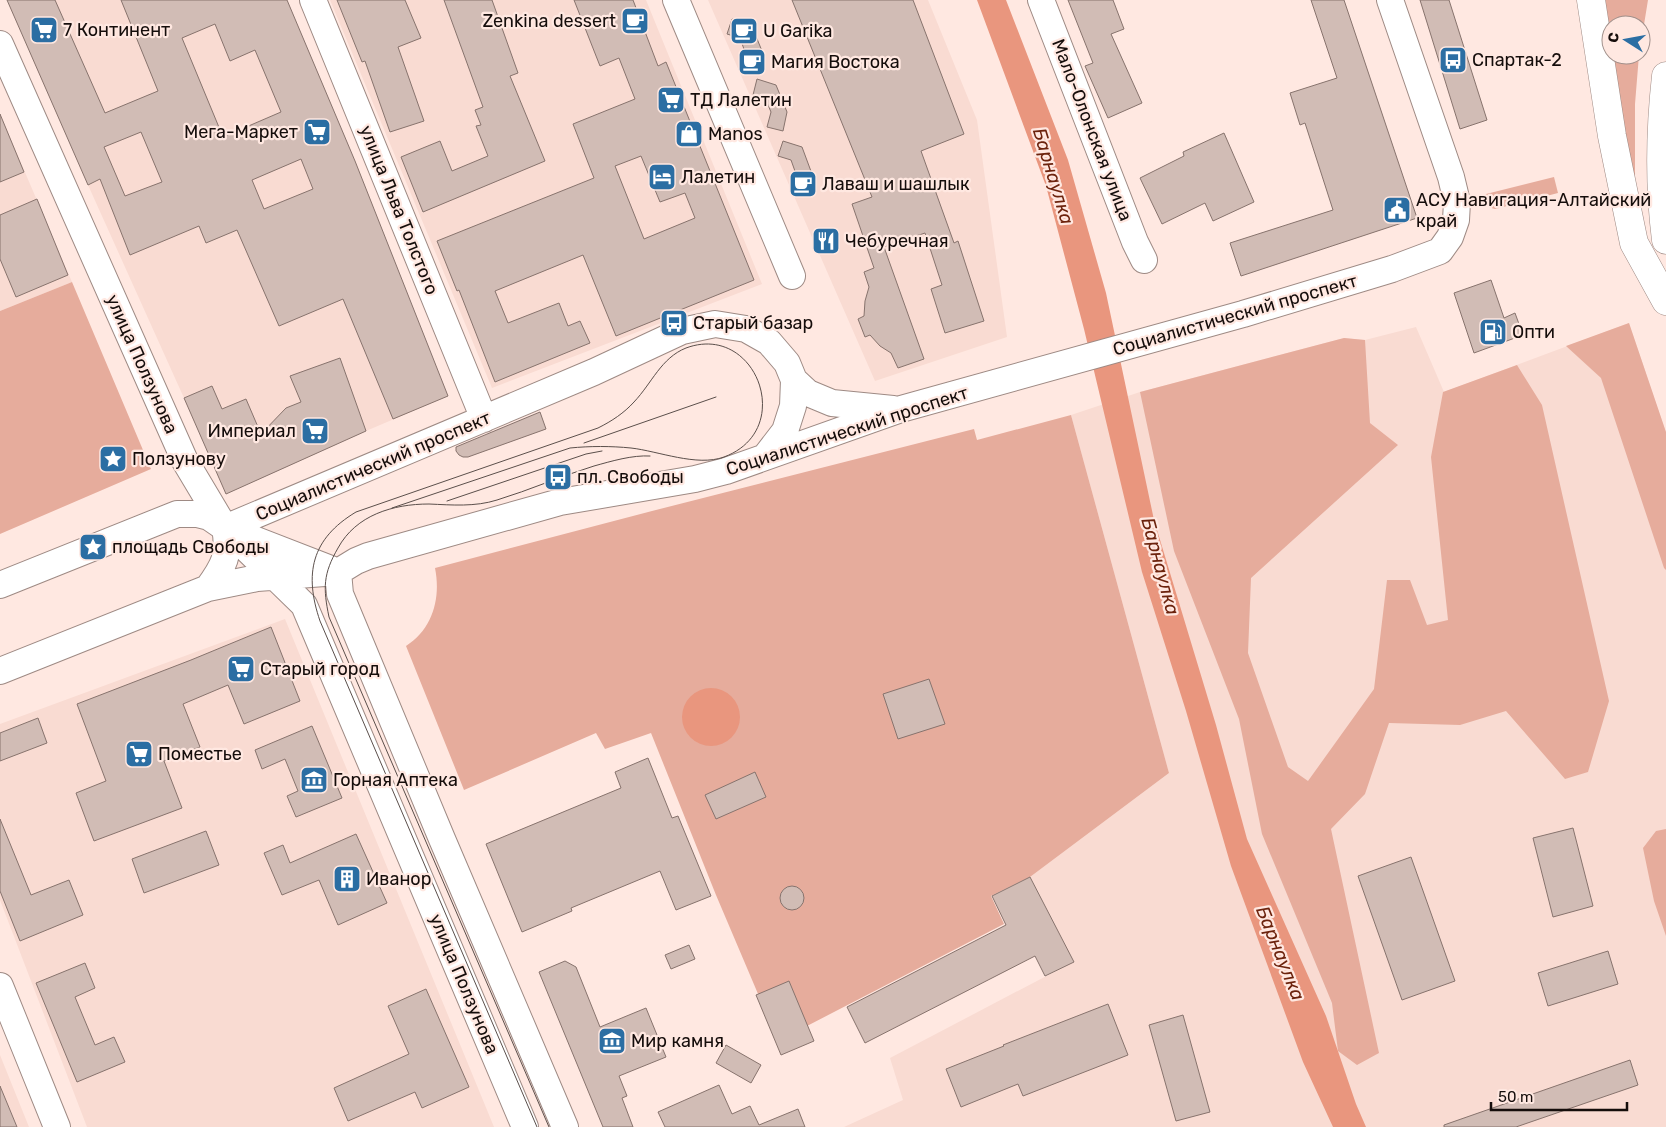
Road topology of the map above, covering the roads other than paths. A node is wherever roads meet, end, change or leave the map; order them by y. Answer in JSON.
{"nodes":[{"id":1,"x":314,"y":0,"type":"edge"},
{"id":2,"x":676,"y":0,"type":"edge"},
{"id":3,"x":1041,"y":0,"type":"edge"},
{"id":4,"x":1390,"y":0,"type":"edge"},
{"id":5,"x":1591,"y":0,"type":"edge"},
{"id":6,"x":0,"y":44,"type":"edge"},
{"id":7,"x":1666,"y":76,"type":"edge"},
{"id":8,"x":1666,"y":240,"type":"edge"},
{"id":9,"x":1144,"y":260,"type":"dead end"},
{"id":10,"x":792,"y":276,"type":"dead end"},
{"id":11,"x":1666,"y":301,"type":"edge"},
{"id":12,"x":794,"y":380,"type":"junction"},
{"id":13,"x":901,"y":409,"type":"junction"},
{"id":14,"x":484,"y":419,"type":"junction"},
{"id":15,"x":765,"y":457,"type":"junction"},
{"id":16,"x":225,"y":528,"type":"junction"},
{"id":17,"x":345,"y":576,"type":"junction"},
{"id":18,"x":275,"y":577,"type":"junction"},
{"id":19,"x":0,"y":585,"type":"edge"},
{"id":20,"x":208,"y":588,"type":"junction"},
{"id":21,"x":0,"y":671,"type":"edge"},
{"id":22,"x":0,"y":986,"type":"edge"},
{"id":23,"x":57,"y":1127,"type":"edge"},
{"id":24,"x":525,"y":1127,"type":"edge"},
{"id":25,"x":565,"y":1127,"type":"edge"}],
"edges":[{"from":1,"to":14,"type":"street","name":"улица Льва Толстого"},
{"from":2,"to":10,"type":"street"},
{"from":3,"to":9,"type":"street","name":"Мало-Олонская улица"},
{"from":4,"to":13,"type":"street","name":"Социалистический проспект"},
{"from":5,"to":11,"type":"main road"},
{"from":6,"to":16,"type":"street","name":"улица Ползунова"},
{"from":7,"to":8,"type":"main road"},
{"from":12,"to":13,"type":"street"},
{"from":12,"to":14,"type":"street","name":"Социалистический проспект"},
{"from":12,"to":15,"type":"street"},
{"from":13,"to":15,"type":"street","name":"Социалистический проспект"},
{"from":14,"to":16,"type":"street","name":"Социалистический проспект"},
{"from":15,"to":17,"type":"street","name":"Социалистический проспект"},
{"from":16,"to":17,"type":"street"},
{"from":16,"to":18,"type":"street","name":"улица Ползунова"},
{"from":16,"to":19,"type":"street"},
{"from":16,"to":20,"type":"street"},
{"from":17,"to":18,"type":"street","name":"Социалистический проспект"},
{"from":17,"to":25,"type":"street","name":"улица Ползунова"},
{"from":18,"to":20,"type":"street","name":"Социалистический проспект"},
{"from":18,"to":24,"type":"street","name":"улица Ползунова"},
{"from":20,"to":21,"type":"street","name":"Социалистический проспект"},
{"from":22,"to":23,"type":"street"}]}
